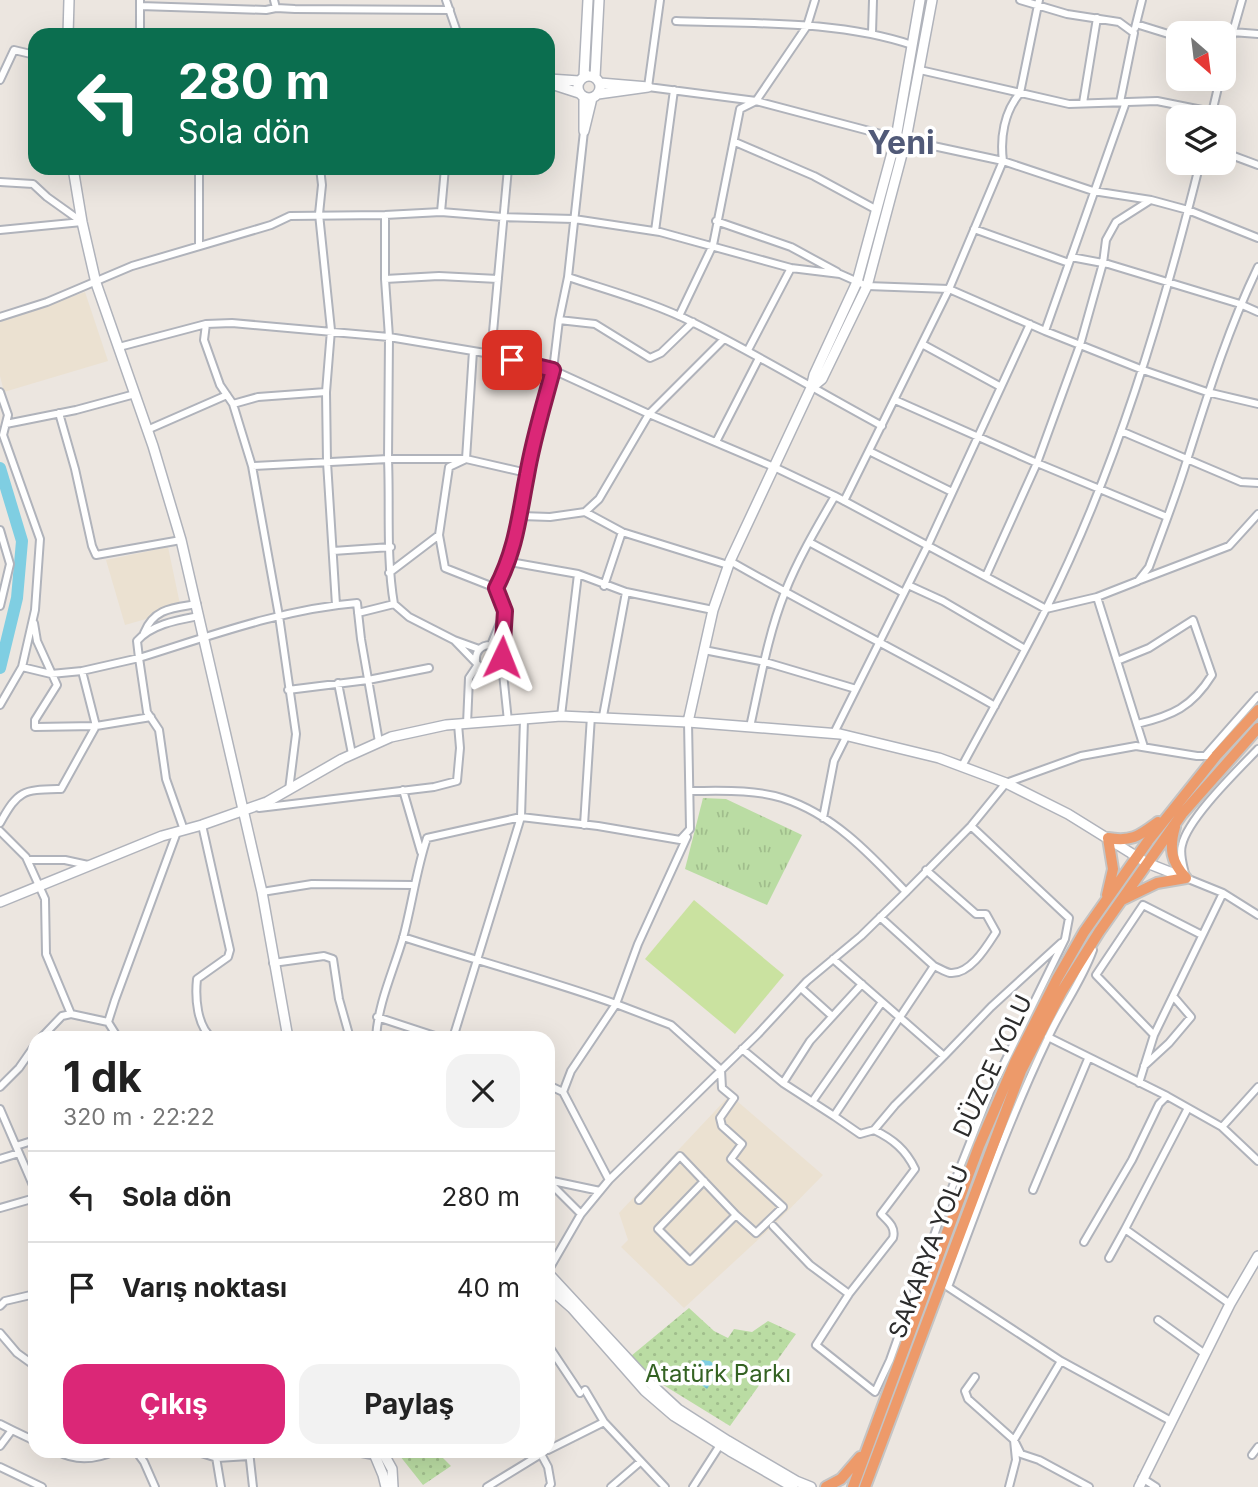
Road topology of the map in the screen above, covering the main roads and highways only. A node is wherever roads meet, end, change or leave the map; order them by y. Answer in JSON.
{"nodes":[{"id":1,"x":69,"y":0,"type":"edge"},
{"id":2,"x":588,"y":0,"type":"edge"},
{"id":3,"x":599,"y":0,"type":"edge"},
{"id":4,"x":920,"y":0,"type":"edge"},
{"id":5,"x":932,"y":0,"type":"edge"},
{"id":6,"x":68,"y":28,"type":"edge"},
{"id":7,"x":581,"y":79,"type":"junction"},
{"id":8,"x":597,"y":80,"type":"junction"},
{"id":9,"x":555,"y":81,"type":"edge"},
{"id":10,"x":555,"y":84,"type":"edge"},
{"id":11,"x":588,"y":96,"type":"junction"},
{"id":12,"x":583,"y":131,"type":"road end"},
{"id":13,"x":901,"y":138,"type":"junction"},
{"id":14,"x":75,"y":175,"type":"edge"},
{"id":15,"x":811,"y":388,"type":"junction"},
{"id":16,"x":1258,"y":710,"type":"edge"},
{"id":17,"x":688,"y":722,"type":"junction"},
{"id":18,"x":1258,"y":728,"type":"edge"},
{"id":19,"x":244,"y":809,"type":"junction"},
{"id":20,"x":1173,"y":817,"type":"junction"},
{"id":21,"x":1108,"y":838,"type":"junction"},
{"id":22,"x":1136,"y":856,"type":"junction"},
{"id":23,"x":1147,"y":863,"type":"junction"},
{"id":24,"x":1186,"y":878,"type":"junction"},
{"id":25,"x":1121,"y":900,"type":"junction"},
{"id":26,"x":1105,"y":901,"type":"junction"},
{"id":27,"x":0,"y":902,"type":"edge"},
{"id":28,"x":287,"y":1031,"type":"edge"},
{"id":29,"x":1258,"y":1256,"type":"edge"},
{"id":30,"x":555,"y":1280,"type":"edge"},
{"id":31,"x":555,"y":1293,"type":"edge"},
{"id":32,"x":872,"y":1449,"type":"junction"},
{"id":33,"x":377,"y":1458,"type":"edge"},
{"id":34,"x":381,"y":1458,"type":"edge"},
{"id":35,"x":1141,"y":1483,"type":"edge"},
{"id":36,"x":386,"y":1487,"type":"edge"},
{"id":37,"x":393,"y":1487,"type":"edge"},
{"id":38,"x":793,"y":1487,"type":"edge"},
{"id":39,"x":811,"y":1487,"type":"edge"},
{"id":40,"x":826,"y":1487,"type":"edge"},
{"id":41,"x":853,"y":1487,"type":"edge"},
{"id":42,"x":864,"y":1487,"type":"edge"},
{"id":43,"x":874,"y":1487,"type":"edge"}],
"edges":[{"from":1,"to":6,"type":"main road"},
{"from":2,"to":7,"type":"main road"},
{"from":3,"to":8,"type":"main road"},
{"from":4,"to":13,"type":"main road"},
{"from":5,"to":13,"type":"main road"},
{"from":7,"to":8,"type":"main road"},
{"from":7,"to":9,"type":"main road"},
{"from":7,"to":11,"type":"main road"},
{"from":8,"to":11,"type":"main road"},
{"from":8,"to":11,"type":"main road"},
{"from":10,"to":11,"type":"main road"},
{"from":11,"to":12,"type":"main road"},
{"from":13,"to":15,"type":"main road"},
{"from":13,"to":15,"type":"main road"},
{"from":14,"to":19,"type":"main road"},
{"from":15,"to":17,"type":"main road"},
{"from":16,"to":20,"type":"highway","name":"DÜZCE YOLU"},
{"from":17,"to":19,"type":"main road"},
{"from":17,"to":21,"type":"main road"},
{"from":18,"to":20,"type":"highway","name":"SAKARYA YOLU"},
{"from":19,"to":27,"type":"main road"},
{"from":19,"to":28,"type":"main road"},
{"from":20,"to":21,"type":"highway"},
{"from":20,"to":22,"type":"highway","name":"DÜZCE YOLU"},
{"from":20,"to":23,"type":"highway","name":"SAKARYA YOLU"},
{"from":20,"to":24,"type":"highway"},
{"from":21,"to":22,"type":"main road"},
{"from":21,"to":26,"type":"highway"},
{"from":22,"to":23,"type":"main road"},
{"from":22,"to":26,"type":"highway","name":"DÜZCE YOLU"},
{"from":23,"to":24,"type":"main road"},
{"from":23,"to":25,"type":"highway","name":"SAKARYA YOLU"},
{"from":24,"to":25,"type":"highway"},
{"from":25,"to":32,"type":"highway","name":"SAKARYA YOLU"},
{"from":26,"to":32,"type":"highway","name":"DÜZCE YOLU"},
{"from":29,"to":35,"type":"main road"},
{"from":30,"to":39,"type":"main road"},
{"from":31,"to":38,"type":"main road"},
{"from":32,"to":40,"type":"highway"},
{"from":32,"to":41,"type":"highway","name":"DÜZCE YOLU"},
{"from":32,"to":42,"type":"highway","name":"SAKARYA YOLU"},
{"from":32,"to":43,"type":"highway"},
{"from":33,"to":36,"type":"main road"},
{"from":34,"to":37,"type":"main road"}]}
